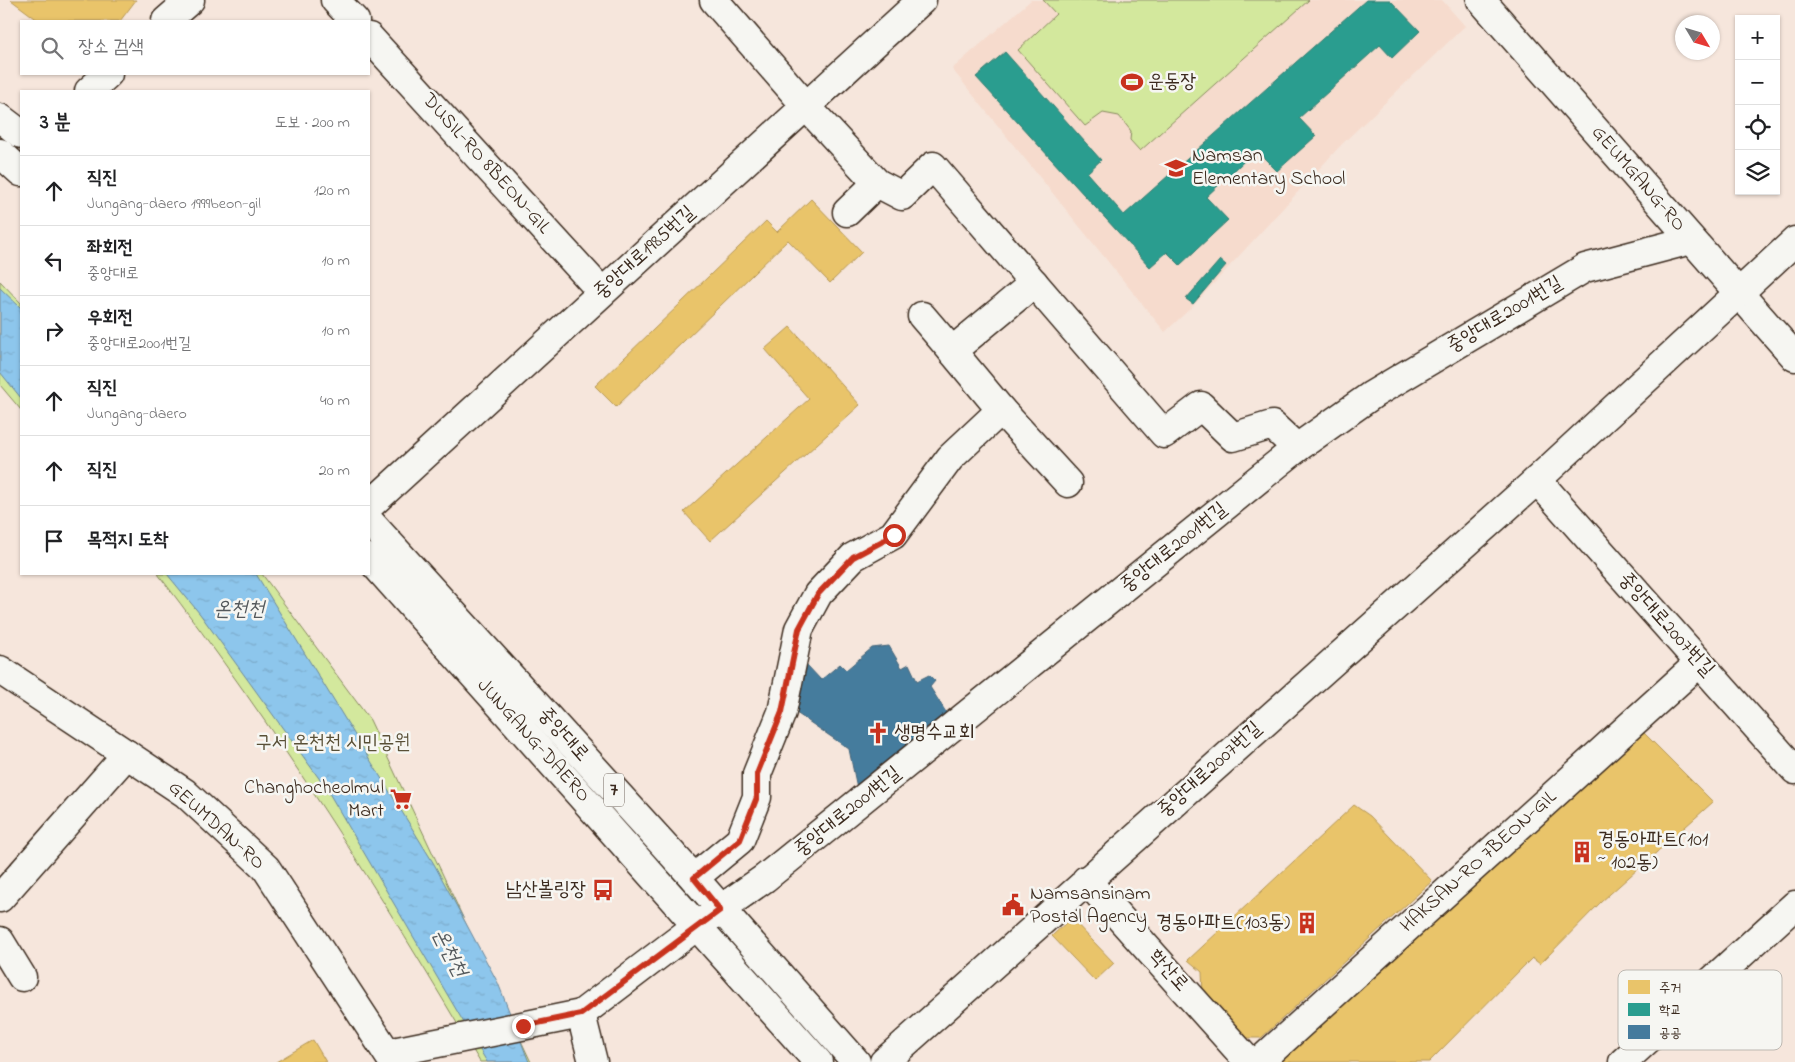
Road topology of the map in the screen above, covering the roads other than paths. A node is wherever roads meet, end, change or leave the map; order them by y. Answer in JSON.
{"nodes":[{"id":1,"x":190,"y":0,"type":"edge"},
{"id":2,"x":335,"y":0,"type":"edge"},
{"id":3,"x":714,"y":0,"type":"edge"},
{"id":4,"x":922,"y":0,"type":"edge"},
{"id":5,"x":1481,"y":0,"type":"edge"},
{"id":6,"x":167,"y":20,"type":"edge"},
{"id":7,"x":354,"y":20,"type":"edge"},
{"id":8,"x":370,"y":38,"type":"edge"},
{"id":9,"x":107,"y":75,"type":"edge"},
{"id":10,"x":90,"y":90,"type":"edge"},
{"id":11,"x":806,"y":106,"type":"junction"},
{"id":12,"x":0,"y":118,"type":"edge"},
{"id":13,"x":20,"y":133,"type":"edge"},
{"id":14,"x":877,"y":183,"type":"junction"},
{"id":15,"x":847,"y":212,"type":"dead end"},
{"id":16,"x":1691,"y":240,"type":"junction"},
{"id":17,"x":1795,"y":241,"type":"edge"},
{"id":18,"x":1034,"y":283,"type":"junction"},
{"id":19,"x":602,"y":292,"type":"junction"},
{"id":20,"x":1737,"y":293,"type":"junction"},
{"id":21,"x":922,"y":316,"type":"dead end"},
{"id":22,"x":952,"y":351,"type":"junction"},
{"id":23,"x":1795,"y":357,"type":"edge"},
{"id":24,"x":1001,"y":410,"type":"junction"},
{"id":25,"x":1297,"y":448,"type":"junction"},
{"id":26,"x":1537,"y":480,"type":"junction"},
{"id":27,"x":1068,"y":483,"type":"dead end"},
{"id":28,"x":370,"y":505,"type":"edge"},
{"id":29,"x":370,"y":522,"type":"edge"},
{"id":30,"x":370,"y":559,"type":"edge"},
{"id":31,"x":1699,"y":662,"type":"junction"},
{"id":32,"x":0,"y":670,"type":"edge"},
{"id":33,"x":127,"y":754,"type":"junction"},
{"id":34,"x":1795,"y":770,"type":"edge"},
{"id":35,"x":694,"y":878,"type":"junction"},
{"id":36,"x":1086,"y":880,"type":"junction"},
{"id":37,"x":0,"y":898,"type":"edge"},
{"id":38,"x":1795,"y":905,"type":"edge"},
{"id":39,"x":720,"y":910,"type":"junction"},
{"id":40,"x":698,"y":925,"type":"junction"},
{"id":41,"x":0,"y":941,"type":"edge"},
{"id":42,"x":1724,"y":970,"type":"edge"},
{"id":43,"x":22,"y":977,"type":"dead end"},
{"id":44,"x":581,"y":1014,"type":"junction"},
{"id":45,"x":1636,"y":1050,"type":"edge"},
{"id":46,"x":391,"y":1058,"type":"edge"},
{"id":47,"x":594,"y":1062,"type":"edge"},
{"id":48,"x":818,"y":1062,"type":"edge"},
{"id":49,"x":856,"y":1062,"type":"edge"},
{"id":50,"x":884,"y":1062,"type":"edge"},
{"id":51,"x":1249,"y":1062,"type":"edge"},
{"id":52,"x":1259,"y":1062,"type":"edge"},
{"id":53,"x":1623,"y":1062,"type":"edge"}],
"edges":[{"from":1,"to":6,"type":"street"},
{"from":2,"to":7,"type":"street"},
{"from":3,"to":11,"type":"street"},
{"from":4,"to":11,"type":"street","name":"중앙대로1985번길"},
{"from":5,"to":16,"type":"street","name":"GEUMGANG-RO"},
{"from":8,"to":19,"type":"street","name":"DUSIL-RO 8BEON-GIL"},
{"from":9,"to":10,"type":"street"},
{"from":11,"to":14,"type":"street"},
{"from":11,"to":19,"type":"street","name":"중앙대로1985번길"},
{"from":12,"to":13,"type":"street"},
{"from":14,"to":15,"type":"street"},
{"from":14,"to":18,"type":"street"},
{"from":16,"to":20,"type":"street","name":"GEUMGANG-RO"},
{"from":16,"to":25,"type":"street","name":"중앙대로2001번길"},
{"from":17,"to":20,"type":"street","name":"중앙대로2007번길"},
{"from":18,"to":22,"type":"street"},
{"from":18,"to":25,"type":"street"},
{"from":19,"to":28,"type":"street","name":"중앙대로1985번길"},
{"from":20,"to":23,"type":"street","name":"GEUMGANG-RO"},
{"from":20,"to":26,"type":"street","name":"중앙대로2007번길"},
{"from":21,"to":22,"type":"street"},
{"from":22,"to":24,"type":"street"},
{"from":24,"to":27,"type":"street"},
{"from":24,"to":35,"type":"street"},
{"from":25,"to":39,"type":"street","name":"중앙대로2001번길"},
{"from":26,"to":31,"type":"street","name":"중앙대로2007번길"},
{"from":26,"to":36,"type":"street","name":"중앙대로2007번길"},
{"from":29,"to":35,"type":"street","name":"중앙대로","number":"7"},
{"from":30,"to":40,"type":"street","name":"JUNGANG-DAERO","number":"7"},
{"from":31,"to":34,"type":"street","name":"중앙대로2007번길"},
{"from":31,"to":52,"type":"street","name":"HAKSAN-RO 7BEON-GIL"},
{"from":32,"to":33,"type":"street","name":"GEUMDAN-RO"},
{"from":33,"to":37,"type":"street"},
{"from":33,"to":46,"type":"street","name":"GEUMDAN-RO"},
{"from":35,"to":39,"type":"street","name":"중앙대로","number":"7"},
{"from":36,"to":50,"type":"street","name":"중앙대로2007번길"},
{"from":36,"to":51,"type":"street","name":"학산로"},
{"from":38,"to":42,"type":"street"},
{"from":39,"to":40,"type":"street","name":"중앙대로2001번길"},
{"from":39,"to":49,"type":"street","name":"중앙대로","number":"7"},
{"from":40,"to":44,"type":"street"},
{"from":40,"to":48,"type":"street","name":"JUNGANG-DAERO","number":"7"},
{"from":41,"to":43,"type":"street"},
{"from":44,"to":46,"type":"street"},
{"from":44,"to":47,"type":"street"},
{"from":45,"to":53,"type":"street"}]}
